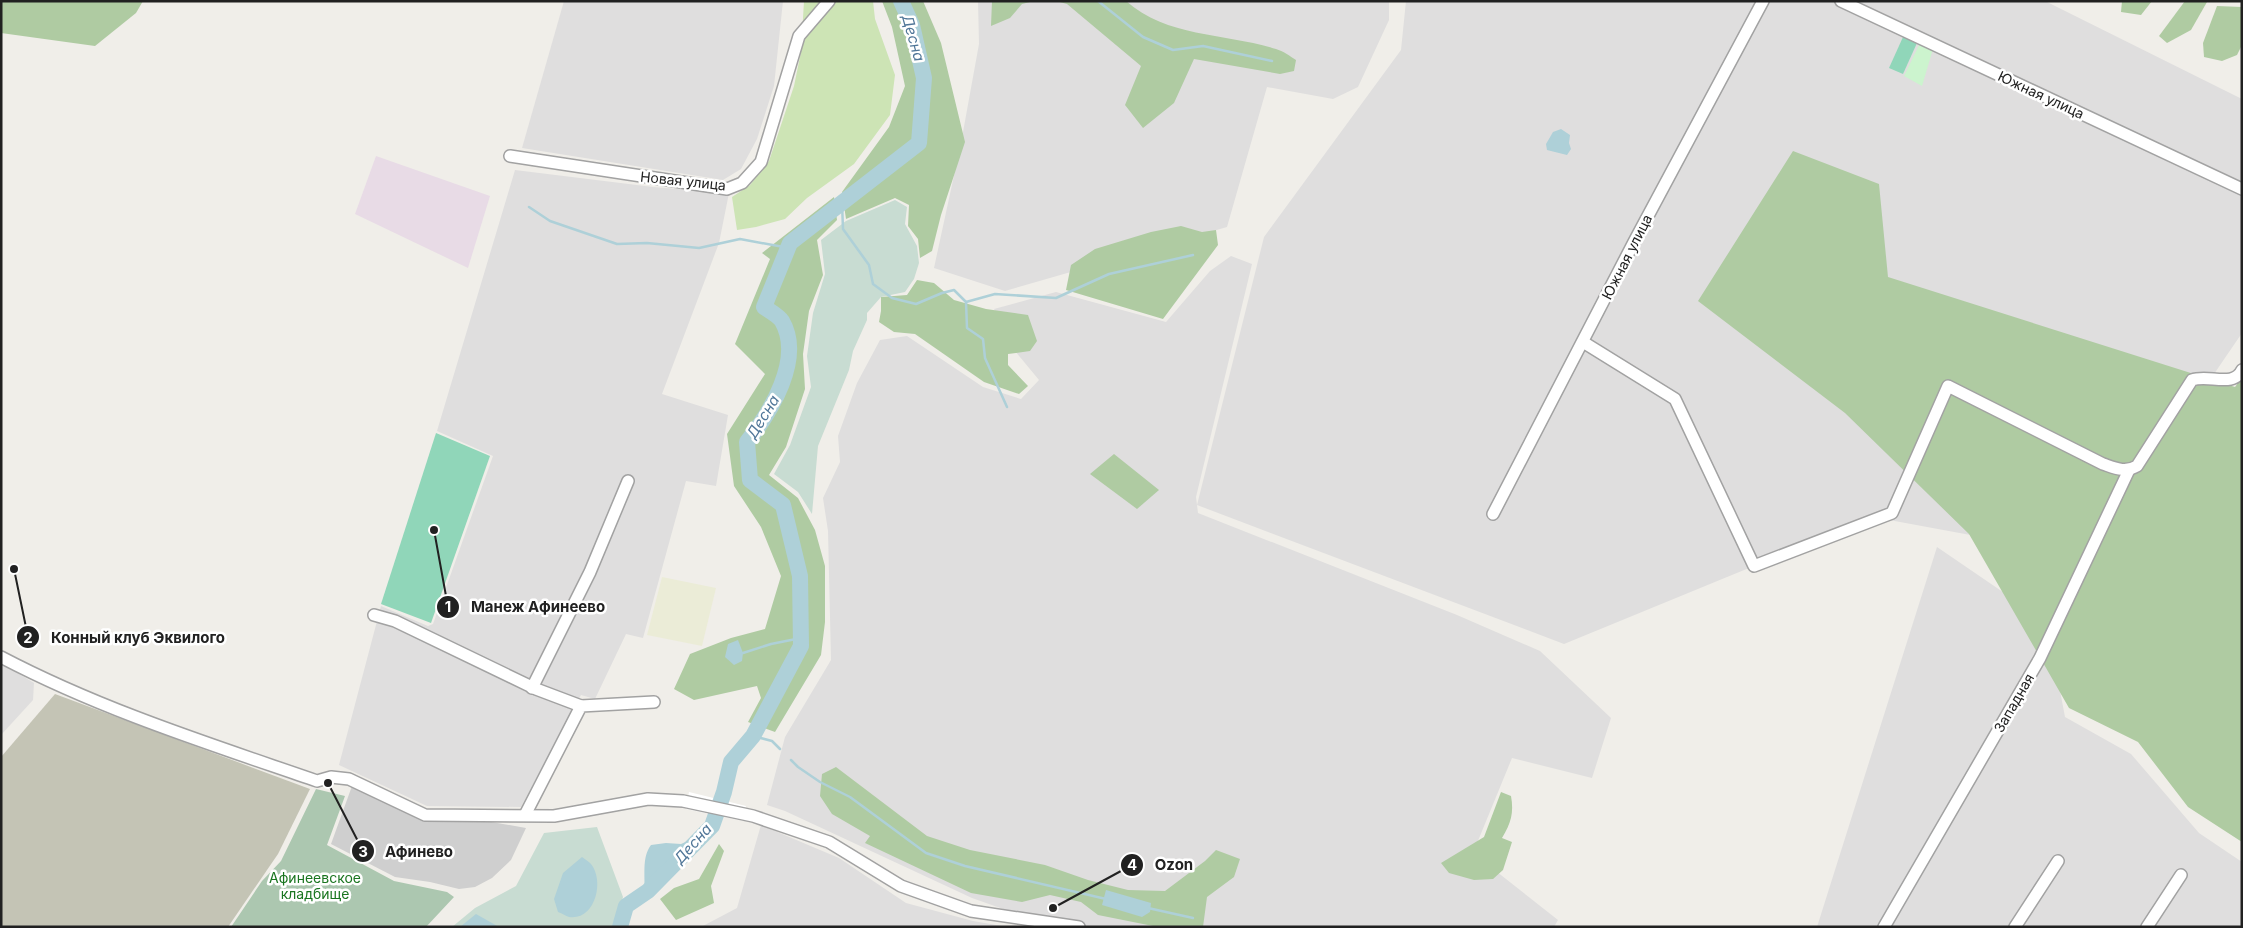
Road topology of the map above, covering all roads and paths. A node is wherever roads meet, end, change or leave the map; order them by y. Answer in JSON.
{"nodes":[{"id":1,"x":829,"y":1,"type":"edge"},
{"id":2,"x":1763,"y":1,"type":"edge"},
{"id":3,"x":1841,"y":1,"type":"edge"},
{"id":4,"x":510,"y":156,"type":"dead end"},
{"id":5,"x":2242,"y":189,"type":"edge"},
{"id":6,"x":1583,"y":342,"type":"junction"},
{"id":7,"x":2242,"y":370,"type":"edge"},
{"id":8,"x":2130,"y":470,"type":"junction"},
{"id":9,"x":628,"y":481,"type":"dead end"},
{"id":10,"x":1494,"y":514,"type":"dead end"},
{"id":11,"x":374,"y":615,"type":"dead end"},
{"id":12,"x":1,"y":657,"type":"edge"},
{"id":13,"x":532,"y":688,"type":"junction"},
{"id":14,"x":654,"y":702,"type":"dead end"},
{"id":15,"x":581,"y":706,"type":"junction"},
{"id":16,"x":525,"y":816,"type":"junction"},
{"id":17,"x":2058,"y":861,"type":"dead end"},
{"id":18,"x":2182,"y":875,"type":"dead end"},
{"id":19,"x":1079,"y":927,"type":"edge"},
{"id":20,"x":1884,"y":927,"type":"edge"},
{"id":21,"x":2015,"y":927,"type":"edge"},
{"id":22,"x":2147,"y":927,"type":"edge"}],
"edges":[{"from":1,"to":4,"type":"street","name":"Новая улица"},
{"from":2,"to":6,"type":"street","name":"Южная улица"},
{"from":3,"to":5,"type":"street","name":"Южная улица"},
{"from":6,"to":8,"type":"street"},
{"from":6,"to":10,"type":"street","name":"Южная улица"},
{"from":7,"to":8,"type":"street","name":"Западная"},
{"from":8,"to":20,"type":"street","name":"Западная"},
{"from":9,"to":13,"type":"street"},
{"from":11,"to":13,"type":"street"},
{"from":12,"to":16,"type":"street"},
{"from":13,"to":15,"type":"street"},
{"from":14,"to":15,"type":"street"},
{"from":15,"to":16,"type":"street"},
{"from":16,"to":19,"type":"street"},
{"from":17,"to":21,"type":"street"},
{"from":18,"to":22,"type":"street"}]}
